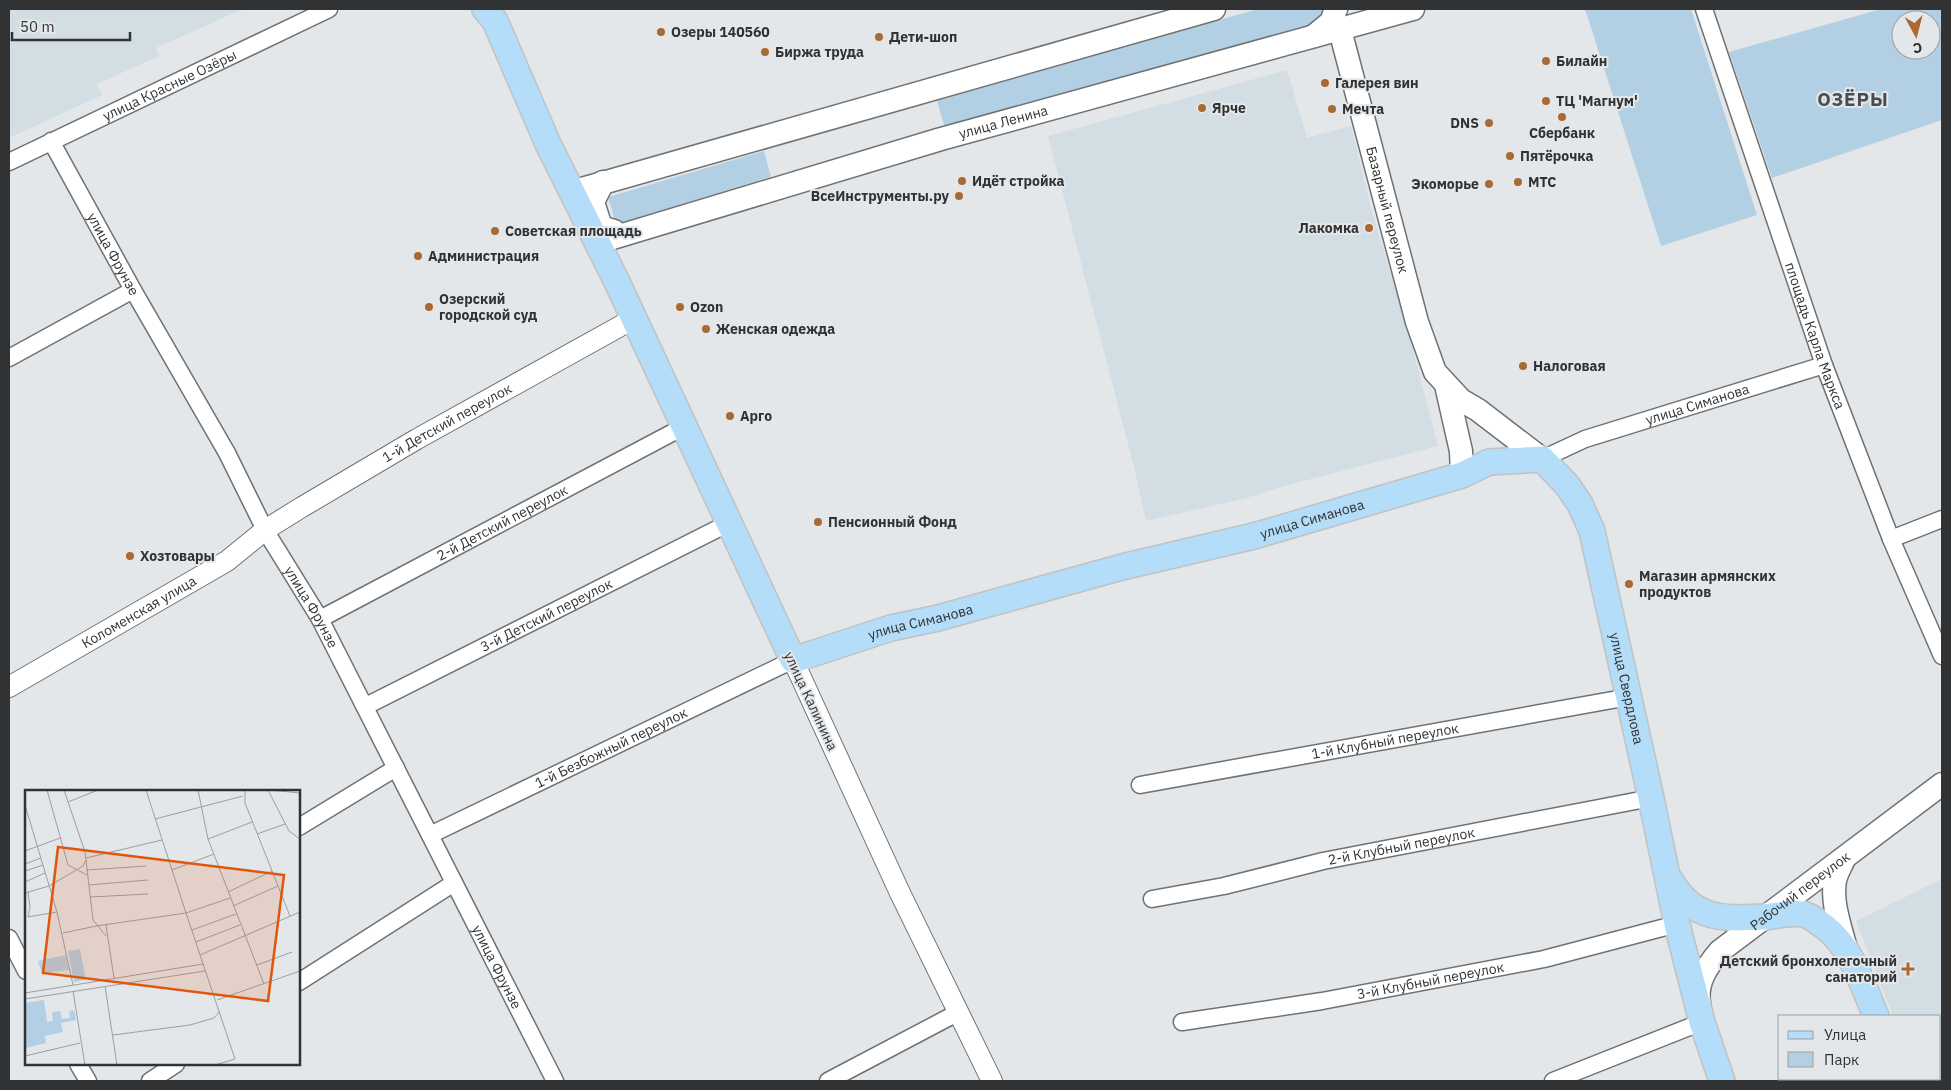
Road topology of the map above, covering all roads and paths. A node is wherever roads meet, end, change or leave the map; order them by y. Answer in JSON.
{"nodes":[{"id":1,"x":329,"y":9,"type":"edge"},
{"id":2,"x":485,"y":9,"type":"edge"},
{"id":3,"x":1214,"y":9,"type":"edge"},
{"id":4,"x":1413,"y":9,"type":"edge"},
{"id":5,"x":1704,"y":9,"type":"edge"},
{"id":6,"x":1338,"y":19,"type":"edge"},
{"id":7,"x":51,"y":141,"type":"junction"},
{"id":8,"x":9,"y":162,"type":"edge"},
{"id":9,"x":603,"y":182,"type":"junction"},
{"id":10,"x":571,"y":192,"type":"junction"},
{"id":11,"x":625,"y":234,"type":"junction"},
{"id":12,"x":596,"y":243,"type":"junction"},
{"id":13,"x":133,"y":290,"type":"junction"},
{"id":14,"x":633,"y":319,"type":"junction"},
{"id":15,"x":9,"y":358,"type":"edge"},
{"id":16,"x":1824,"y":365,"type":"junction"},
{"id":17,"x":1446,"y":385,"type":"junction"},
{"id":18,"x":685,"y":426,"type":"junction"},
{"id":19,"x":1542,"y":459,"type":"junction"},
{"id":20,"x":1462,"y":476,"type":"junction"},
{"id":21,"x":1942,"y":519,"type":"edge"},
{"id":22,"x":729,"y":523,"type":"junction"},
{"id":23,"x":265,"y":530,"type":"junction"},
{"id":24,"x":1891,"y":539,"type":"junction"},
{"id":25,"x":320,"y":619,"type":"junction"},
{"id":26,"x":1942,"y":656,"type":"edge"},
{"id":27,"x":793,"y":660,"type":"junction"},
{"id":28,"x":9,"y":687,"type":"edge"},
{"id":29,"x":1629,"y":698,"type":"junction"},
{"id":30,"x":366,"y":706,"type":"junction"},
{"id":31,"x":396,"y":768,"type":"junction"},
{"id":32,"x":1942,"y":784,"type":"edge"},
{"id":33,"x":1140,"y":785,"type":"dead end"},
{"id":34,"x":1651,"y":798,"type":"junction"},
{"id":35,"x":300,"y":826,"type":"edge"},
{"id":36,"x":430,"y":835,"type":"junction"},
{"id":37,"x":1844,"y":858,"type":"junction"},
{"id":38,"x":1667,"y":874,"type":"junction"},
{"id":39,"x":454,"y":883,"type":"junction"},
{"id":40,"x":1152,"y":900,"type":"dead end"},
{"id":41,"x":1763,"y":917,"type":"junction"},
{"id":42,"x":1677,"y":924,"type":"junction"},
{"id":43,"x":9,"y":938,"type":"edge"},
{"id":44,"x":1846,"y":949,"type":"junction"},
{"id":45,"x":25,"y":969,"type":"edge"},
{"id":46,"x":300,"y":981,"type":"edge"},
{"id":47,"x":959,"y":1012,"type":"junction"},
{"id":48,"x":1876,"y":1015,"type":"edge"},
{"id":49,"x":1182,"y":1022,"type":"dead end"},
{"id":50,"x":1702,"y":1022,"type":"junction"},
{"id":51,"x":79,"y":1065,"type":"edge"},
{"id":52,"x":174,"y":1065,"type":"edge"},
{"id":53,"x":88,"y":1081,"type":"edge"},
{"id":54,"x":150,"y":1081,"type":"edge"},
{"id":55,"x":555,"y":1081,"type":"edge"},
{"id":56,"x":828,"y":1081,"type":"edge"},
{"id":57,"x":992,"y":1081,"type":"edge"},
{"id":58,"x":1553,"y":1081,"type":"edge"},
{"id":59,"x":1722,"y":1081,"type":"edge"}],
"edges":[{"from":1,"to":7,"type":"street","name":"улица Красные Озёры"},
{"from":2,"to":10,"type":"main road"},
{"from":3,"to":9,"type":"main road"},
{"from":4,"to":6,"type":"main road","name":"улица Ленина"},
{"from":5,"to":16,"type":"street","name":"площадь Карла Маркса"},
{"from":6,"to":11,"type":"main road","name":"улица Ленина"},
{"from":6,"to":17,"type":"main road","name":"Базарный переулок"},
{"from":7,"to":8,"type":"street","name":"улица Красные Озёры"},
{"from":7,"to":13,"type":"street","name":"улица Фрунзе"},
{"from":9,"to":10,"type":"main road"},
{"from":9,"to":11,"type":"main road"},
{"from":10,"to":12,"type":"main road"},
{"from":11,"to":12,"type":"main road","name":"улица Ленина"},
{"from":12,"to":14,"type":"main road"},
{"from":13,"to":15,"type":"street"},
{"from":13,"to":23,"type":"street","name":"улица Фрунзе"},
{"from":14,"to":18,"type":"main road","name":"улица Калинина"},
{"from":14,"to":23,"type":"street","name":"1-й Детский переулок"},
{"from":16,"to":19,"type":"street","name":"улица Симанова"},
{"from":16,"to":24,"type":"street","name":"площадь Карла Маркса"},
{"from":17,"to":19,"type":"main road","name":"Базарный переулок"},
{"from":17,"to":20,"type":"main road","name":"Базарный переулок"},
{"from":18,"to":22,"type":"main road","name":"улица Калинина"},
{"from":18,"to":25,"type":"street","name":"2-й Детский переулок"},
{"from":19,"to":20,"type":"main road","name":"улица Симанова"},
{"from":19,"to":29,"type":"main road","name":"улица Свердлова"},
{"from":20,"to":27,"type":"main road","name":"улица Симанова"},
{"from":21,"to":24,"type":"street"},
{"from":22,"to":27,"type":"main road","name":"улица Калинина"},
{"from":22,"to":30,"type":"street","name":"3-й Детский переулок"},
{"from":23,"to":25,"type":"street","name":"улица Фрунзе"},
{"from":23,"to":28,"type":"street","name":"Коломенская улица"},
{"from":24,"to":26,"type":"street","name":"площадь Карла Маркса"},
{"from":25,"to":30,"type":"street","name":"улица Фрунзе"},
{"from":27,"to":36,"type":"street","name":"1-й Безбожный переулок"},
{"from":27,"to":47,"type":"street","name":"улица Калинина"},
{"from":29,"to":33,"type":"street","name":"1-й Клубный переулок"},
{"from":29,"to":34,"type":"main road","name":"улица Свердлова"},
{"from":30,"to":31,"type":"street","name":"улица Фрунзе"},
{"from":31,"to":35,"type":"street"},
{"from":31,"to":36,"type":"street","name":"улица Фрунзе"},
{"from":32,"to":37,"type":"main road","name":"Рабочий переулок"},
{"from":34,"to":38,"type":"main road","name":"улица Свердлова"},
{"from":34,"to":40,"type":"street","name":"2-й Клубный переулок"},
{"from":36,"to":39,"type":"street","name":"улица Фрунзе"},
{"from":37,"to":41,"type":"main road","name":"Рабочий переулок"},
{"from":37,"to":44,"type":"main road"},
{"from":38,"to":41,"type":"main road","name":"улица Свердлова"},
{"from":38,"to":42,"type":"main road","name":"улица Свердлова"},
{"from":39,"to":46,"type":"street"},
{"from":39,"to":55,"type":"street","name":"улица Фрунзе"},
{"from":41,"to":44,"type":"main road","name":"улица Свердлова"},
{"from":41,"to":50,"type":"main road","name":"Рабочий переулок"},
{"from":42,"to":49,"type":"street","name":"3-й Клубный переулок"},
{"from":42,"to":50,"type":"main road","name":"улица Свердлова"},
{"from":43,"to":45,"type":"street"},
{"from":44,"to":48,"type":"main road","name":"улица Свердлова"},
{"from":47,"to":56,"type":"street"},
{"from":47,"to":57,"type":"street","name":"улица Калинина"},
{"from":50,"to":58,"type":"street"},
{"from":50,"to":59,"type":"main road","name":"улица Свердлова"},
{"from":51,"to":53,"type":"street"},
{"from":52,"to":54,"type":"street"}]}
